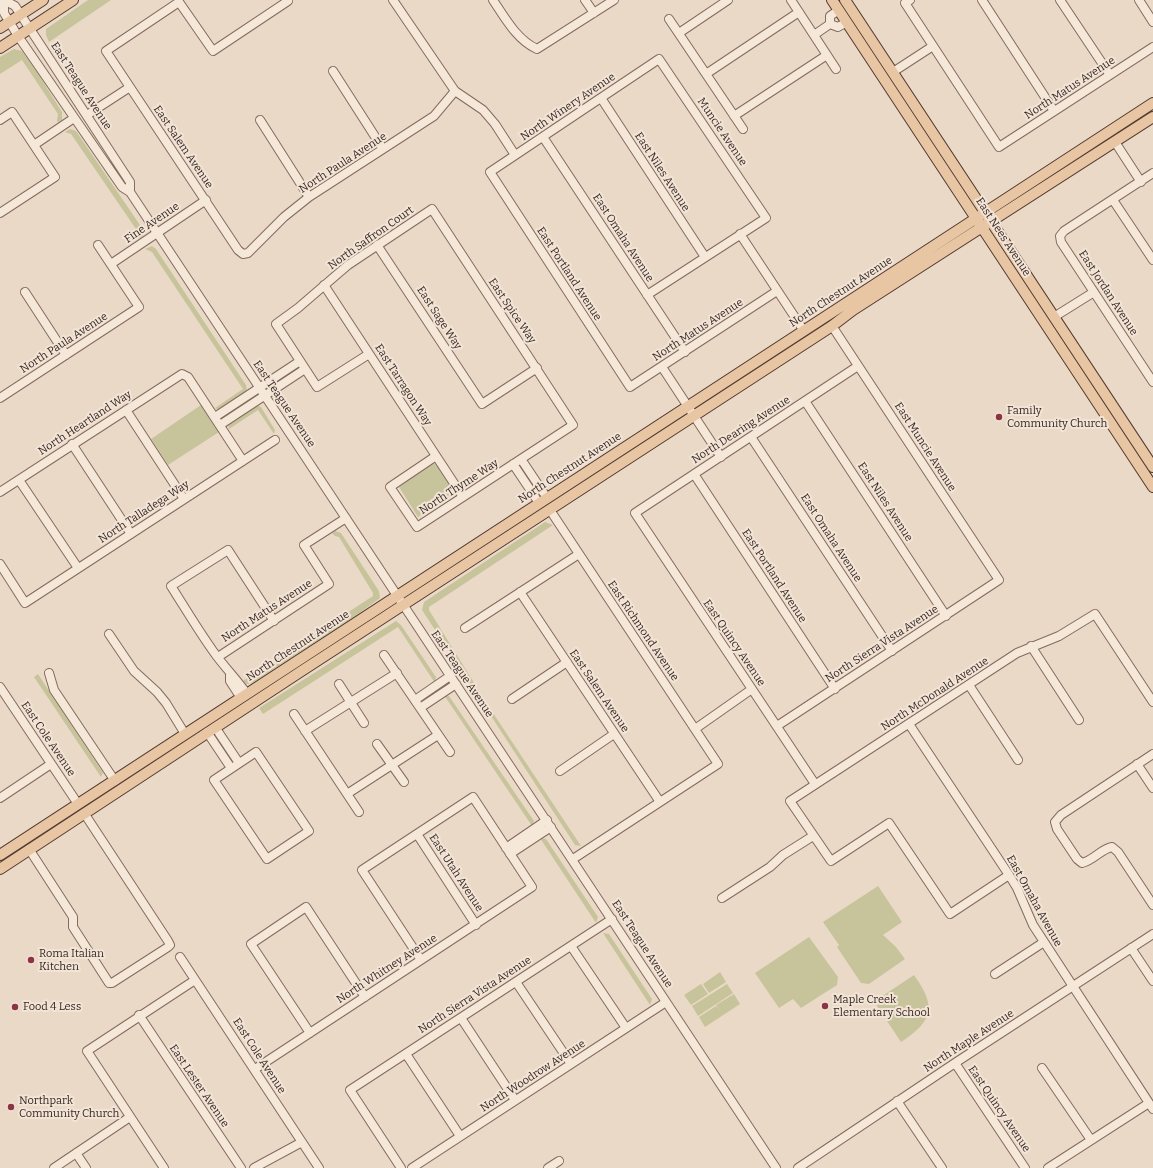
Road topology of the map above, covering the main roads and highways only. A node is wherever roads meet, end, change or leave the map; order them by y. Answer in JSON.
{"nodes":[{"id":1,"x":43,"y":0,"type":"edge"},
{"id":2,"x":73,"y":0,"type":"edge"},
{"id":3,"x":832,"y":0,"type":"edge"},
{"id":4,"x":845,"y":0,"type":"edge"},
{"id":5,"x":847,"y":22,"type":"junction"},
{"id":6,"x":0,"y":28,"type":"edge"},
{"id":7,"x":0,"y":48,"type":"edge"},
{"id":8,"x":893,"y":72,"type":"junction"},
{"id":9,"x":1153,"y":103,"type":"edge"},
{"id":10,"x":1153,"y":109,"type":"edge"},
{"id":11,"x":1153,"y":117,"type":"edge"},
{"id":12,"x":1115,"y":142,"type":"junction"},
{"id":13,"x":986,"y":213,"type":"junction"},
{"id":14,"x":976,"y":218,"type":"junction"},
{"id":15,"x":991,"y":222,"type":"junction"},
{"id":16,"x":982,"y":228,"type":"junction"},
{"id":17,"x":846,"y":304,"type":"junction"},
{"id":18,"x":832,"y":326,"type":"junction"},
{"id":19,"x":1051,"y":332,"type":"junction"},
{"id":20,"x":1103,"y":391,"type":"junction"},
{"id":21,"x":617,"y":452,"type":"junction"},
{"id":22,"x":1153,"y":467,"type":"edge"},
{"id":23,"x":1153,"y":487,"type":"edge"},
{"id":24,"x":550,"y":510,"type":"junction"},
{"id":25,"x":244,"y":696,"type":"junction"},
{"id":26,"x":211,"y":729,"type":"junction"},
{"id":27,"x":115,"y":781,"type":"junction"},
{"id":28,"x":78,"y":804,"type":"junction"},
{"id":29,"x":84,"y":813,"type":"junction"},
{"id":30,"x":29,"y":849,"type":"junction"},
{"id":31,"x":0,"y":855,"type":"edge"},
{"id":32,"x":0,"y":869,"type":"edge"}],
"edges":[{"from":1,"to":6,"type":"main road"},
{"from":2,"to":7,"type":"main road"},
{"from":3,"to":5,"type":"main road","name":"East Nees Avenue"},
{"from":4,"to":8,"type":"main road","name":"East Nees Avenue"},
{"from":5,"to":8,"type":"main road"},
{"from":5,"to":14,"type":"main road","name":"East Nees Avenue"},
{"from":8,"to":13,"type":"main road","name":"East Nees Avenue"},
{"from":9,"to":13,"type":"main road","name":"North Chestnut Avenue"},
{"from":10,"to":12,"type":"main road"},
{"from":11,"to":12,"type":"main road","name":"North Chestnut Avenue"},
{"from":12,"to":15,"type":"main road","name":"North Chestnut Avenue"},
{"from":13,"to":14,"type":"main road","name":"North Chestnut Avenue"},
{"from":13,"to":15,"type":"main road","name":"East Nees Avenue"},
{"from":14,"to":16,"type":"main road","name":"East Nees Avenue"},
{"from":14,"to":17,"type":"main road","name":"North Chestnut Avenue"},
{"from":15,"to":16,"type":"main road","name":"North Chestnut Avenue"},
{"from":15,"to":20,"type":"main road","name":"East Nees Avenue"},
{"from":16,"to":18,"type":"main road","name":"North Chestnut Avenue"},
{"from":16,"to":19,"type":"main road","name":"East Nees Avenue"},
{"from":17,"to":18,"type":"main road"},
{"from":17,"to":21,"type":"main road","name":"North Chestnut Avenue"},
{"from":18,"to":24,"type":"main road","name":"North Chestnut Avenue"},
{"from":19,"to":20,"type":"main road"},
{"from":19,"to":23,"type":"main road","name":"East Nees Avenue"},
{"from":20,"to":22,"type":"main road","name":"East Nees Avenue"},
{"from":21,"to":24,"type":"main road"},
{"from":21,"to":25,"type":"main road","name":"North Chestnut Avenue"},
{"from":24,"to":26,"type":"main road","name":"North Chestnut Avenue"},
{"from":25,"to":26,"type":"main road"},
{"from":25,"to":27,"type":"main road","name":"North Chestnut Avenue"},
{"from":26,"to":29,"type":"main road","name":"North Chestnut Avenue"},
{"from":27,"to":28,"type":"main road","name":"North Chestnut Avenue"},
{"from":27,"to":29,"type":"main road"},
{"from":28,"to":30,"type":"main road"},
{"from":28,"to":31,"type":"main road","name":"North Chestnut Avenue"},
{"from":29,"to":30,"type":"main road","name":"North Chestnut Avenue"},
{"from":30,"to":32,"type":"main road","name":"North Chestnut Avenue"}]}
